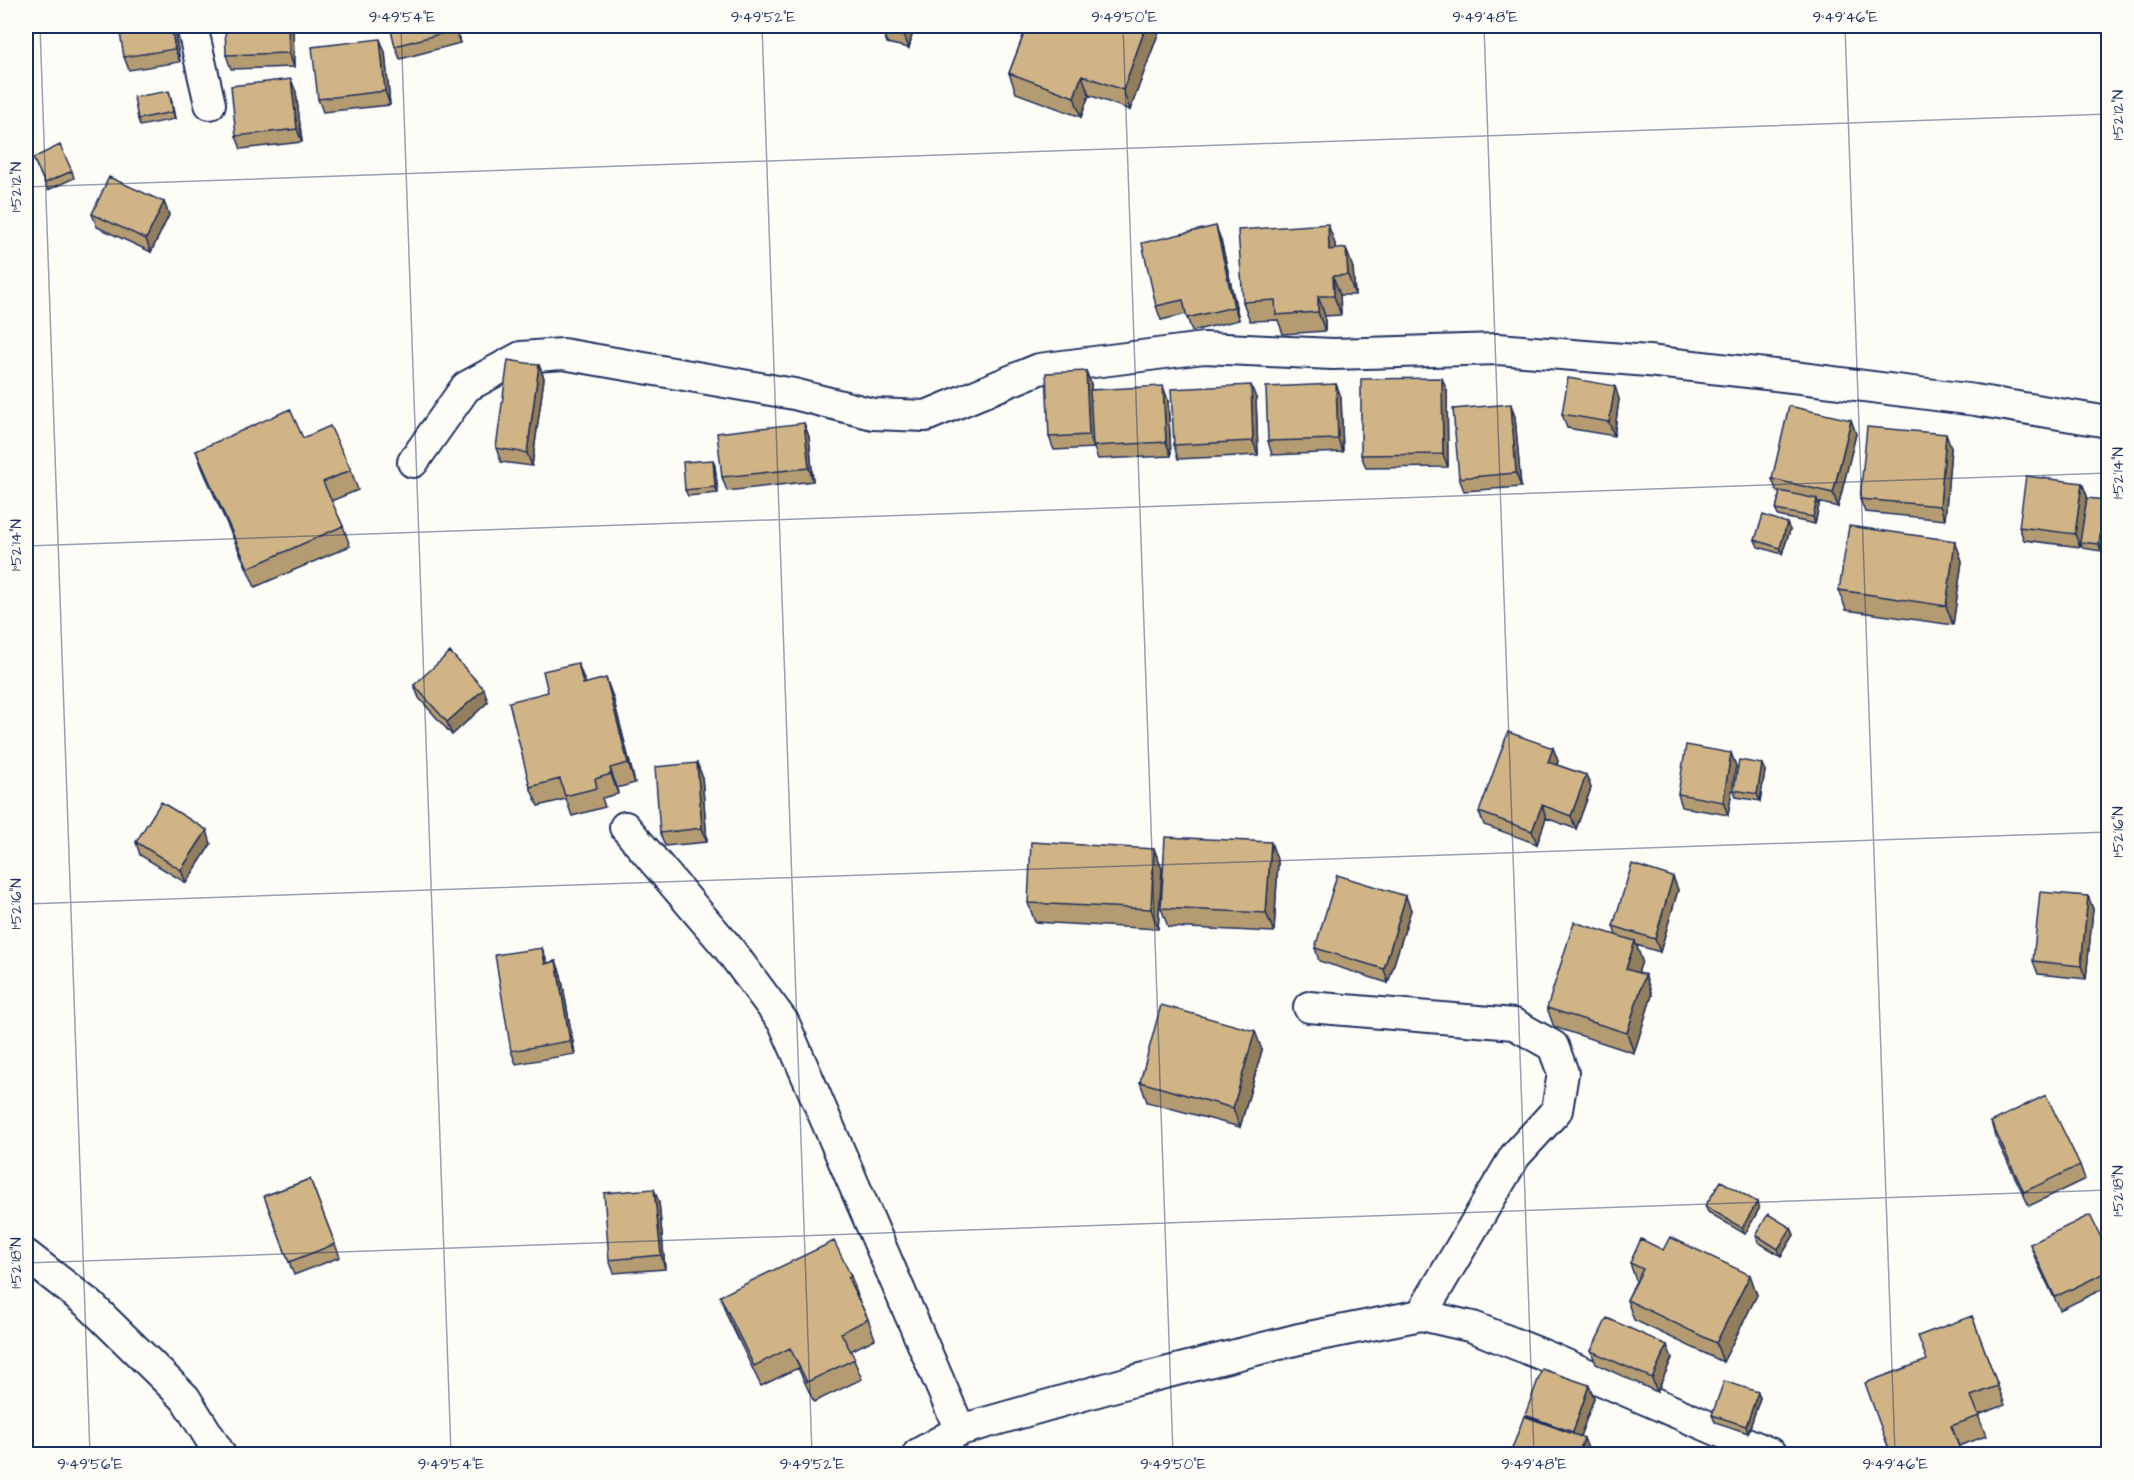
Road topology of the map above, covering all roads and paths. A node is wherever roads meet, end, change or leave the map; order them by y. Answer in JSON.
{"nodes":[{"id":1,"x":192,"y":26,"type":"edge"},
{"id":2,"x":210,"y":104,"type":"dead end"},
{"id":3,"x":2109,"y":422,"type":"edge"},
{"id":4,"x":412,"y":462,"type":"dead end"},
{"id":5,"x":625,"y":827,"type":"dead end"},
{"id":6,"x":1309,"y":1007,"type":"dead end"},
{"id":7,"x":26,"y":1255,"type":"edge"},
{"id":8,"x":1421,"y":1315,"type":"junction"},
{"id":9,"x":960,"y":1430,"type":"junction"},
{"id":10,"x":220,"y":1455,"type":"edge"},
{"id":11,"x":918,"y":1455,"type":"edge"},
{"id":12,"x":1772,"y":1455,"type":"edge"}],
"edges":[{"from":1,"to":2,"type":"street"},
{"from":3,"to":4,"type":"street"},
{"from":5,"to":9,"type":"street"},
{"from":6,"to":8,"type":"street"},
{"from":7,"to":10,"type":"street"},
{"from":8,"to":9,"type":"street"},
{"from":8,"to":12,"type":"street"},
{"from":9,"to":11,"type":"street"}]}
